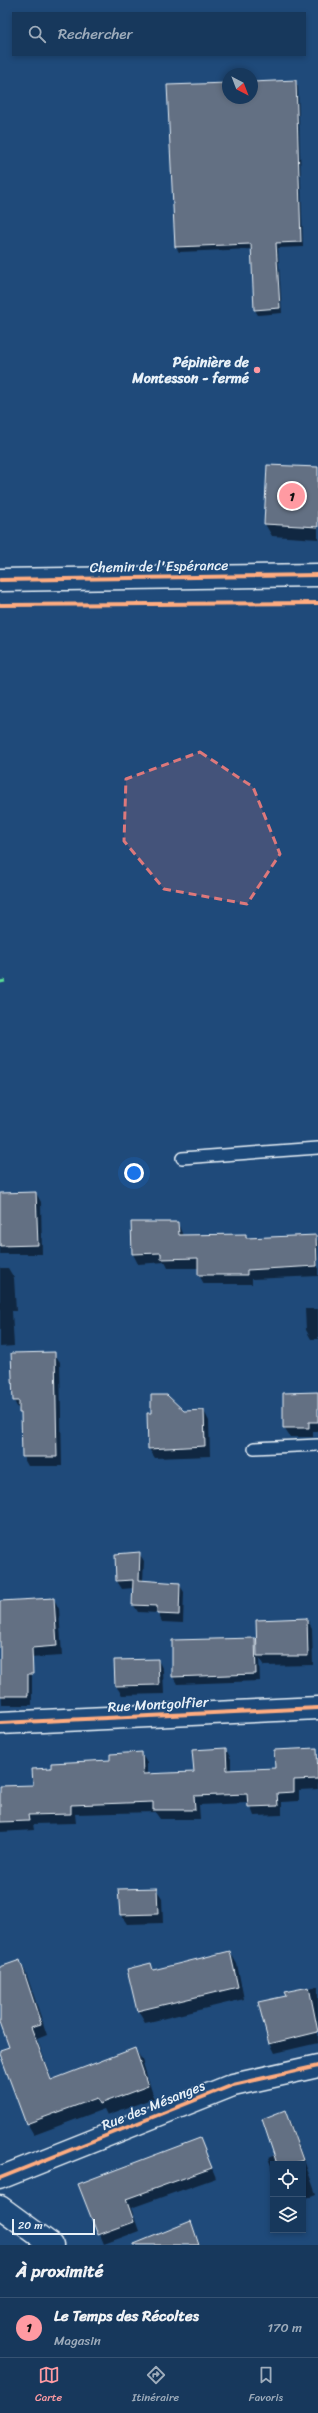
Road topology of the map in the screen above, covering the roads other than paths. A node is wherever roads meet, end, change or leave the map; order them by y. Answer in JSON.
{"nodes":[{"id":1,"x":318,"y":575,"type":"edge"},
{"id":2,"x":0,"y":580,"type":"edge"},
{"id":3,"x":318,"y":1148,"type":"edge"},
{"id":4,"x":182,"y":1158,"type":"dead end"},
{"id":5,"x":318,"y":1445,"type":"edge"},
{"id":6,"x":254,"y":1448,"type":"dead end"},
{"id":7,"x":318,"y":1708,"type":"edge"},
{"id":8,"x":0,"y":1723,"type":"edge"},
{"id":9,"x":318,"y":2066,"type":"edge"},
{"id":10,"x":0,"y":2178,"type":"edge"},
{"id":11,"x":0,"y":2207,"type":"edge"},
{"id":12,"x":52,"y":2245,"type":"edge"}],
"edges":[{"from":1,"to":2,"type":"street","name":"Chemin de l'Espérance"},
{"from":3,"to":4,"type":"lane"},
{"from":5,"to":6,"type":"lane"},
{"from":7,"to":8,"type":"street","name":"Rue Montgolfier"},
{"from":9,"to":10,"type":"street","name":"Rue des Mésanges"},
{"from":11,"to":12,"type":"street"}]}
